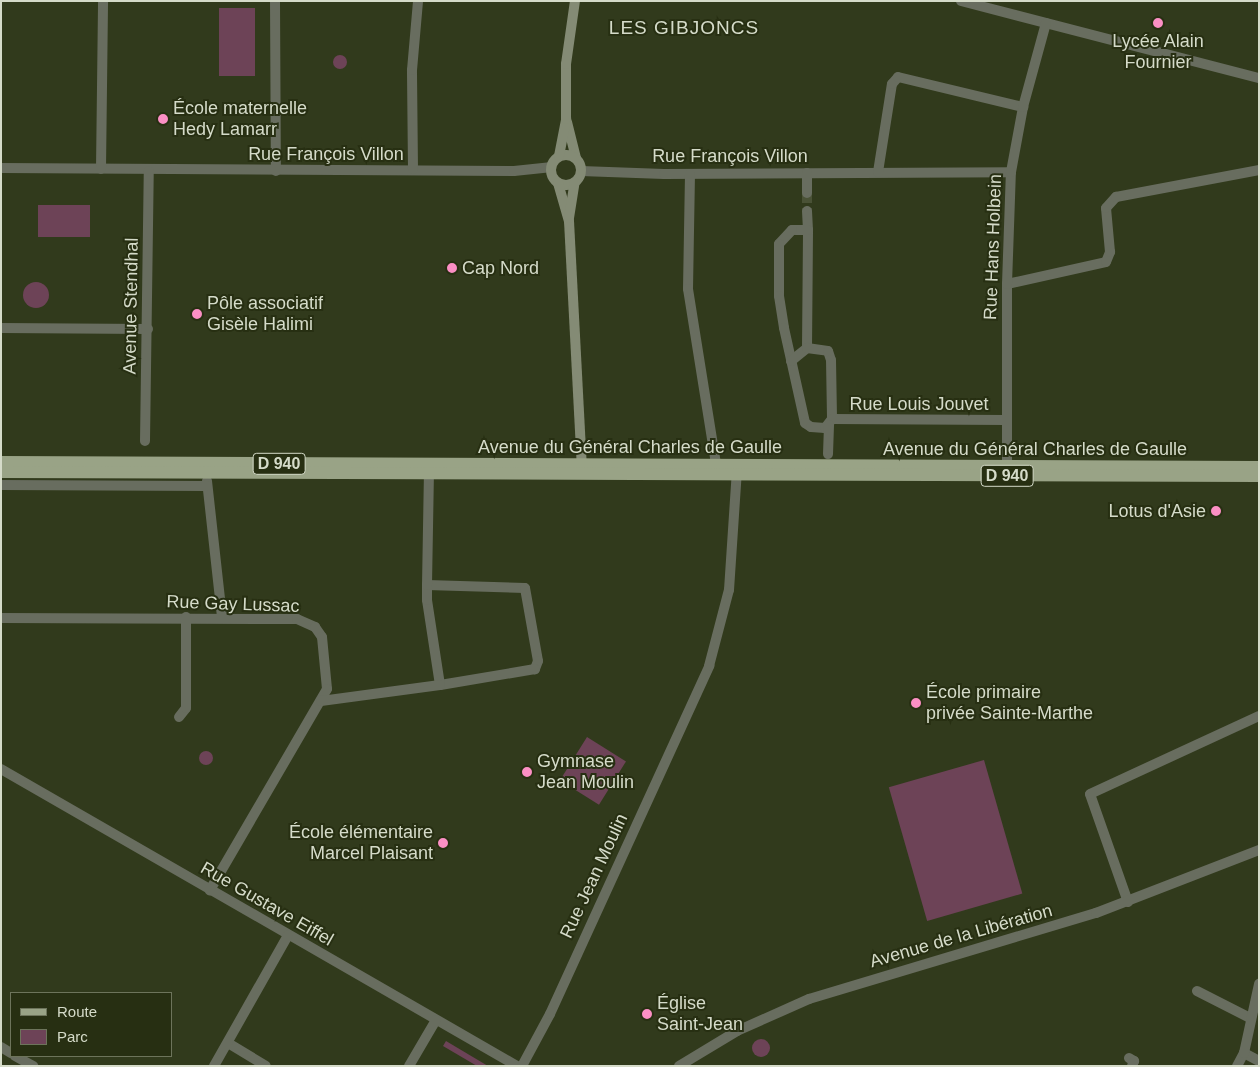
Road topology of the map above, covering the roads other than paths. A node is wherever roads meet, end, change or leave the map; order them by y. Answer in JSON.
{"nodes":[{"id":1,"x":103,"y":1,"type":"edge"},
{"id":2,"x":275,"y":1,"type":"edge"},
{"id":3,"x":418,"y":1,"type":"edge"},
{"id":4,"x":576,"y":1,"type":"edge"},
{"id":5,"x":961,"y":1,"type":"edge"},
{"id":6,"x":1046,"y":23,"type":"junction"},
{"id":7,"x":1259,"y":78,"type":"edge"},
{"id":8,"x":1023,"y":108,"type":"junction"},
{"id":9,"x":566,"y":119,"type":"junction"},
{"id":10,"x":559,"y":156,"type":"junction"},
{"id":11,"x":576,"y":158,"type":"junction"},
{"id":12,"x":550,"y":167,"type":"junction"},
{"id":13,"x":1,"y":168,"type":"edge"},
{"id":14,"x":101,"y":169,"type":"junction"},
{"id":15,"x":413,"y":170,"type":"junction"},
{"id":16,"x":1259,"y":170,"type":"edge"},
{"id":17,"x":149,"y":171,"type":"junction"},
{"id":18,"x":276,"y":171,"type":"junction"},
{"id":19,"x":581,"y":171,"type":"junction"},
{"id":20,"x":807,"y":172,"type":"junction"},
{"id":21,"x":878,"y":172,"type":"junction"},
{"id":22,"x":1011,"y":172,"type":"junction"},
{"id":23,"x":690,"y":174,"type":"junction"},
{"id":24,"x":575,"y":182,"type":"junction"},
{"id":25,"x":558,"y":183,"type":"junction"},
{"id":26,"x":807,"y":193,"type":"tunnel mouth"},
{"id":27,"x":807,"y":211,"type":"tunnel mouth"},
{"id":28,"x":569,"y":221,"type":"junction"},
{"id":29,"x":808,"y":230,"type":"junction"},
{"id":30,"x":1007,"y":284,"type":"junction"},
{"id":31,"x":1,"y":328,"type":"edge"},
{"id":32,"x":148,"y":329,"type":"junction"},
{"id":33,"x":807,"y":348,"type":"junction"},
{"id":34,"x":791,"y":361,"type":"junction"},
{"id":35,"x":1006,"y":420,"type":"junction"},
{"id":36,"x":830,"y":422,"type":"junction"},
{"id":37,"x":145,"y":441,"type":"dead end"},
{"id":38,"x":828,"y":454,"type":"dead end"},
{"id":39,"x":1,"y":462,"type":"edge"},
{"id":40,"x":206,"y":467,"type":"junction"},
{"id":41,"x":1259,"y":467,"type":"edge"},
{"id":42,"x":429,"y":469,"type":"junction"},
{"id":43,"x":582,"y":469,"type":"junction"},
{"id":44,"x":717,"y":471,"type":"junction"},
{"id":45,"x":736,"y":471,"type":"junction"},
{"id":46,"x":1007,"y":471,"type":"junction"},
{"id":47,"x":1,"y":472,"type":"edge"},
{"id":48,"x":1259,"y":476,"type":"edge"},
{"id":49,"x":1,"y":485,"type":"edge"},
{"id":50,"x":207,"y":486,"type":"junction"},
{"id":51,"x":427,"y":585,"type":"junction"},
{"id":52,"x":222,"y":617,"type":"junction"},
{"id":53,"x":1,"y":618,"type":"edge"},
{"id":54,"x":186,"y":618,"type":"junction"},
{"id":55,"x":440,"y":685,"type":"junction"},
{"id":56,"x":321,"y":701,"type":"junction"},
{"id":57,"x":1259,"y":716,"type":"edge"},
{"id":58,"x":179,"y":717,"type":"dead end"},
{"id":59,"x":1,"y":768,"type":"edge"},
{"id":60,"x":1259,"y":850,"type":"edge"},
{"id":61,"x":210,"y":890,"type":"junction"},
{"id":62,"x":1128,"y":902,"type":"junction"},
{"id":63,"x":288,"y":935,"type":"junction"},
{"id":64,"x":1259,"y":984,"type":"edge"},
{"id":65,"x":1197,"y":991,"type":"dead end"},
{"id":66,"x":1250,"y":1018,"type":"junction"},
{"id":67,"x":436,"y":1020,"type":"junction"},
{"id":68,"x":228,"y":1044,"type":"junction"},
{"id":69,"x":1244,"y":1053,"type":"junction"},
{"id":70,"x":17,"y":1057,"type":"edge"},
{"id":71,"x":1259,"y":1061,"type":"edge"},
{"id":72,"x":32,"y":1066,"type":"edge"},
{"id":73,"x":214,"y":1066,"type":"edge"},
{"id":74,"x":266,"y":1066,"type":"edge"},
{"id":75,"x":409,"y":1066,"type":"edge"},
{"id":76,"x":517,"y":1066,"type":"edge"},
{"id":77,"x":522,"y":1066,"type":"edge"},
{"id":78,"x":679,"y":1066,"type":"edge"},
{"id":79,"x":1237,"y":1066,"type":"edge"}],
"edges":[{"from":1,"to":14,"type":"street"},
{"from":2,"to":18,"type":"street"},
{"from":3,"to":15,"type":"street"},
{"from":4,"to":9,"type":"main road"},
{"from":5,"to":6,"type":"street"},
{"from":6,"to":7,"type":"street"},
{"from":6,"to":8,"type":"street","name":"Rue Hans Holbein"},
{"from":8,"to":21,"type":"street"},
{"from":8,"to":22,"type":"street","name":"Rue Hans Holbein"},
{"from":9,"to":10,"type":"main road"},
{"from":9,"to":11,"type":"main road"},
{"from":10,"to":11,"type":"main road"},
{"from":10,"to":12,"type":"main road"},
{"from":11,"to":19,"type":"main road"},
{"from":12,"to":15,"type":"street","name":"Rue François Villon"},
{"from":12,"to":25,"type":"main road"},
{"from":13,"to":14,"type":"street","name":"Rue François Villon"},
{"from":14,"to":17,"type":"street","name":"Rue François Villon"},
{"from":15,"to":18,"type":"street","name":"Rue François Villon"},
{"from":16,"to":30,"type":"street"},
{"from":17,"to":18,"type":"street","name":"Rue François Villon"},
{"from":17,"to":32,"type":"street","name":"Avenue Stendhal"},
{"from":19,"to":23,"type":"street","name":"Rue François Villon"},
{"from":19,"to":24,"type":"main road"},
{"from":20,"to":21,"type":"street","name":"Rue François Villon"},
{"from":20,"to":23,"type":"street","name":"Rue François Villon"},
{"from":20,"to":26,"type":"street"},
{"from":21,"to":22,"type":"street","name":"Rue François Villon"},
{"from":22,"to":30,"type":"street","name":"Rue Hans Holbein"},
{"from":23,"to":44,"type":"street"},
{"from":24,"to":25,"type":"main road"},
{"from":24,"to":28,"type":"main road"},
{"from":25,"to":28,"type":"main road"},
{"from":27,"to":29,"type":"street"},
{"from":28,"to":43,"type":"main road"},
{"from":29,"to":33,"type":"street"},
{"from":29,"to":34,"type":"street","name":"Rue Louis Jouvet"},
{"from":30,"to":35,"type":"street","name":"Rue Hans Holbein"},
{"from":31,"to":32,"type":"street"},
{"from":32,"to":37,"type":"street","name":"Avenue Stendhal"},
{"from":33,"to":34,"type":"street"},
{"from":33,"to":36,"type":"street","name":"Rue Louis Jouvet"},
{"from":34,"to":36,"type":"street","name":"Rue Louis Jouvet"},
{"from":35,"to":36,"type":"street","name":"Rue Louis Jouvet"},
{"from":35,"to":46,"type":"street","name":"Rue Hans Holbein"},
{"from":36,"to":38,"type":"street"},
{"from":39,"to":40,"type":"main road","name":"Avenue du Général Charles de Gaulle","number":"D 940"},
{"from":40,"to":42,"type":"main road","name":"Avenue du Général Charles de Gaulle","number":"D 940"},
{"from":40,"to":47,"type":"main road","name":"Avenue du Général Charles de Gaulle","number":"D 940"},
{"from":40,"to":50,"type":"street"},
{"from":41,"to":46,"type":"main road","name":"Avenue du Général Charles de Gaulle","number":"D 940"},
{"from":42,"to":43,"type":"main road","name":"Avenue du Général Charles de Gaulle","number":"D 940"},
{"from":42,"to":51,"type":"street"},
{"from":43,"to":44,"type":"main road","name":"Avenue du Général Charles de Gaulle","number":"D 940"},
{"from":44,"to":45,"type":"main road","name":"Avenue du Général Charles de Gaulle","number":"D 940"},
{"from":45,"to":46,"type":"main road","name":"Avenue du Général Charles de Gaulle","number":"D 940"},
{"from":45,"to":77,"type":"street","name":"Rue Jean Moulin"},
{"from":46,"to":48,"type":"main road","name":"Avenue du Général Charles de Gaulle","number":"D 940"},
{"from":49,"to":50,"type":"street"},
{"from":50,"to":52,"type":"street"},
{"from":51,"to":55,"type":"street"},
{"from":51,"to":55,"type":"street"},
{"from":52,"to":54,"type":"street","name":"Rue Gay Lussac"},
{"from":52,"to":56,"type":"street","name":"Rue Gay Lussac"},
{"from":53,"to":54,"type":"street","name":"Rue Gay Lussac"},
{"from":54,"to":58,"type":"street"},
{"from":55,"to":56,"type":"street"},
{"from":56,"to":61,"type":"street","name":"Rue Gay Lussac"},
{"from":57,"to":62,"type":"street"},
{"from":59,"to":61,"type":"street","name":"Rue Gustave Eiffel"},
{"from":60,"to":62,"type":"street","name":"Avenue de la Libération"},
{"from":61,"to":63,"type":"street","name":"Rue Gustave Eiffel"},
{"from":62,"to":78,"type":"street","name":"Avenue de la Libération"},
{"from":63,"to":67,"type":"street","name":"Rue Gustave Eiffel"},
{"from":63,"to":68,"type":"street"},
{"from":64,"to":66,"type":"street"},
{"from":65,"to":66,"type":"street"},
{"from":66,"to":69,"type":"street"},
{"from":67,"to":75,"type":"street"},
{"from":67,"to":76,"type":"street","name":"Rue Gustave Eiffel"},
{"from":68,"to":73,"type":"street"},
{"from":68,"to":74,"type":"street"},
{"from":69,"to":71,"type":"street"},
{"from":69,"to":79,"type":"street"},
{"from":70,"to":72,"type":"street"}]}
